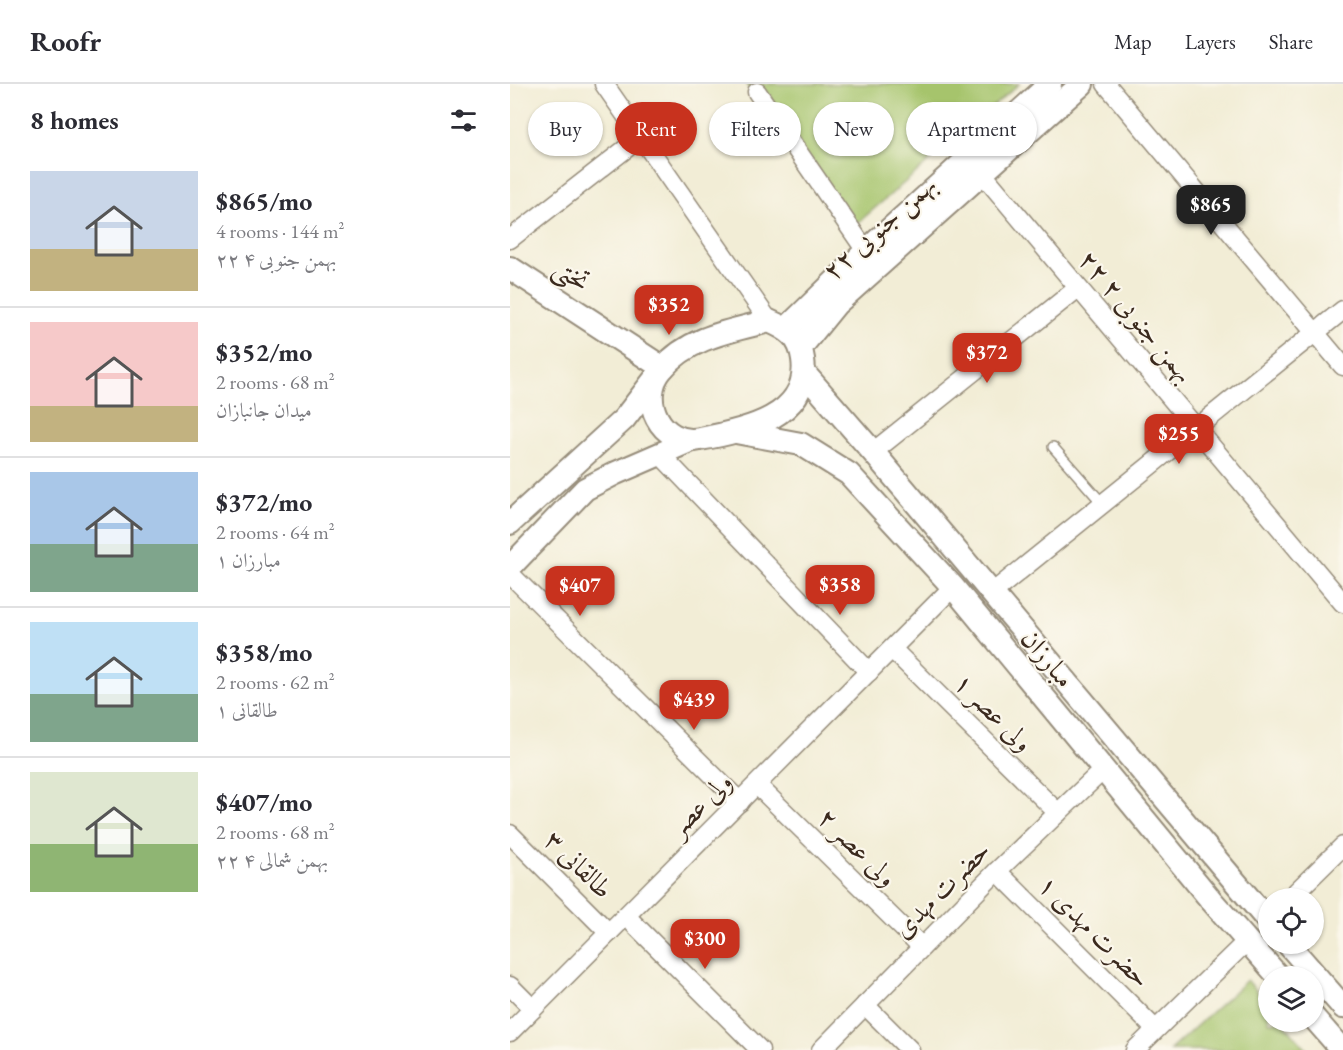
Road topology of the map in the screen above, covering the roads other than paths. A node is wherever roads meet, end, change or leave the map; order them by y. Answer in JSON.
{"nodes":[{"id":1,"x":604,"y":84,"type":"edge"},
{"id":2,"x":1050,"y":84,"type":"edge"},
{"id":3,"x":1082,"y":84,"type":"edge"},
{"id":4,"x":1106,"y":84,"type":"edge"},
{"id":5,"x":757,"y":92,"type":"dead end"},
{"id":6,"x":617,"y":102,"type":"edge"},
{"id":7,"x":617,"y":156,"type":"edge"},
{"id":8,"x":655,"y":156,"type":"edge"},
{"id":9,"x":982,"y":173,"type":"junction"},
{"id":10,"x":510,"y":239,"type":"edge"},
{"id":11,"x":866,"y":251,"type":"junction"},
{"id":12,"x":510,"y":268,"type":"edge"},
{"id":13,"x":1078,"y":288,"type":"junction"},
{"id":14,"x":1343,"y":310,"type":"edge"},
{"id":15,"x":778,"y":325,"type":"junction"},
{"id":16,"x":1315,"y":332,"type":"junction"},
{"id":17,"x":801,"y":347,"type":"junction"},
{"id":18,"x":1343,"y":366,"type":"edge"},
{"id":19,"x":659,"y":374,"type":"junction"},
{"id":20,"x":805,"y":374,"type":"junction"},
{"id":21,"x":1196,"y":428,"type":"junction"},
{"id":22,"x":736,"y":432,"type":"junction"},
{"id":23,"x":693,"y":440,"type":"junction"},
{"id":24,"x":1053,"y":447,"type":"dead end"},
{"id":25,"x":873,"y":452,"type":"junction"},
{"id":26,"x":660,"y":454,"type":"junction"},
{"id":27,"x":1103,"y":504,"type":"junction"},
{"id":28,"x":510,"y":523,"type":"edge"},
{"id":29,"x":510,"y":567,"type":"edge"},
{"id":30,"x":510,"y":574,"type":"edge"},
{"id":31,"x":953,"y":587,"type":"junction"},
{"id":32,"x":992,"y":593,"type":"junction"},
{"id":33,"x":1343,"y":603,"type":"edge"},
{"id":34,"x":892,"y":649,"type":"junction"},
{"id":35,"x":869,"y":672,"type":"junction"},
{"id":36,"x":1103,"y":770,"type":"junction"},
{"id":37,"x":756,"y":785,"type":"junction"},
{"id":38,"x":740,"y":802,"type":"junction"},
{"id":39,"x":1058,"y":813,"type":"junction"},
{"id":40,"x":510,"y":834,"type":"edge"},
{"id":41,"x":1343,"y":846,"type":"edge"},
{"id":42,"x":997,"y":871,"type":"junction"},
{"id":43,"x":1300,"y":888,"type":"edge"},
{"id":44,"x":1258,"y":908,"type":"edge"},
{"id":45,"x":626,"y":916,"type":"junction"},
{"id":46,"x":1258,"y":930,"type":"edge"},
{"id":47,"x":609,"y":933,"type":"junction"},
{"id":48,"x":1247,"y":940,"type":"junction"},
{"id":49,"x":922,"y":947,"type":"junction"},
{"id":50,"x":1297,"y":954,"type":"edge"},
{"id":51,"x":1269,"y":966,"type":"edge"},
{"id":52,"x":510,"y":986,"type":"edge"},
{"id":53,"x":865,"y":1005,"type":"junction"},
{"id":54,"x":1343,"y":1007,"type":"edge"},
{"id":55,"x":533,"y":1009,"type":"junction"},
{"id":56,"x":1155,"y":1029,"type":"junction"},
{"id":57,"x":1324,"y":1029,"type":"edge"},
{"id":58,"x":510,"y":1032,"type":"edge"},
{"id":59,"x":760,"y":1050,"type":"edge"},
{"id":60,"x":821,"y":1050,"type":"edge"},
{"id":61,"x":910,"y":1050,"type":"edge"},
{"id":62,"x":1135,"y":1050,"type":"edge"},
{"id":63,"x":1342,"y":1050,"type":"edge"}],
"edges":[{"from":1,"to":6,"type":"street"},
{"from":2,"to":11,"type":"street","name":"۲۲ بهمن جنوبی"},
{"from":3,"to":9,"type":"street","name":"۲۲ بهمن جنوبی"},
{"from":4,"to":16,"type":"street"},
{"from":5,"to":11,"type":"street"},
{"from":7,"to":10,"type":"street"},
{"from":8,"to":15,"type":"street"},
{"from":9,"to":13,"type":"street","name":"۲۲ بهمن جنوبی ۲"},
{"from":9,"to":17,"type":"street","name":"۲۲ بهمن جنوبی"},
{"from":11,"to":15,"type":"street","name":"۲۲ بهمن جنوبی"},
{"from":12,"to":19,"type":"street","name":"تختی"},
{"from":13,"to":21,"type":"street","name":"۲۲ بهمن جنوبی ۲"},
{"from":13,"to":25,"type":"street"},
{"from":14,"to":16,"type":"street"},
{"from":15,"to":17,"type":"street"},
{"from":15,"to":19,"type":"street"},
{"from":16,"to":18,"type":"street"},
{"from":16,"to":21,"type":"street"},
{"from":17,"to":20,"type":"street"},
{"from":19,"to":23,"type":"street"},
{"from":19,"to":28,"type":"street"},
{"from":20,"to":22,"type":"street"},
{"from":20,"to":25,"type":"street","name":"مبارزان"},
{"from":21,"to":27,"type":"street"},
{"from":21,"to":33,"type":"street","name":"۲۲ بهمن جنوبی ۲"},
{"from":22,"to":23,"type":"street"},
{"from":22,"to":31,"type":"street","name":"مبارزان"},
{"from":23,"to":26,"type":"street"},
{"from":24,"to":27,"type":"lane"},
{"from":25,"to":32,"type":"street","name":"مبارزان"},
{"from":26,"to":29,"type":"street"},
{"from":26,"to":35,"type":"street"},
{"from":27,"to":32,"type":"street"},
{"from":30,"to":38,"type":"street"},
{"from":31,"to":34,"type":"street","name":"ولی عصر"},
{"from":31,"to":36,"type":"street","name":"مبارزان"},
{"from":32,"to":44,"type":"street","name":"مبارزان"},
{"from":34,"to":35,"type":"street","name":"ولی عصر"},
{"from":34,"to":39,"type":"street","name":"ولی عصر ۱"},
{"from":35,"to":37,"type":"street","name":"ولی عصر"},
{"from":36,"to":39,"type":"street","name":"حضرت مهدی"},
{"from":36,"to":48,"type":"street","name":"مبارزان"},
{"from":37,"to":38,"type":"street","name":"ولی عصر"},
{"from":37,"to":49,"type":"street","name":"ولی عصر ۲"},
{"from":38,"to":45,"type":"street","name":"ولی عصر"},
{"from":39,"to":42,"type":"street","name":"حضرت مهدی"},
{"from":40,"to":47,"type":"street","name":"طالقانی ۳"},
{"from":41,"to":43,"type":"street"},
{"from":42,"to":49,"type":"street","name":"حضرت مهدی"},
{"from":42,"to":56,"type":"street","name":"حضرت مهدی ۱"},
{"from":45,"to":47,"type":"street","name":"ولی عصر"},
{"from":45,"to":59,"type":"street"},
{"from":46,"to":48,"type":"street"},
{"from":47,"to":55,"type":"street","name":"ولی عصر"},
{"from":48,"to":51,"type":"street","name":"مبارزان"},
{"from":48,"to":56,"type":"street"},
{"from":49,"to":53,"type":"street","name":"حضرت مهدی"},
{"from":50,"to":54,"type":"street"},
{"from":52,"to":55,"type":"street"},
{"from":53,"to":60,"type":"street","name":"حضرت مهدی"},
{"from":53,"to":61,"type":"street"},
{"from":55,"to":58,"type":"street","name":"ولی عصر"},
{"from":56,"to":62,"type":"street"},
{"from":57,"to":63,"type":"street"}]}
